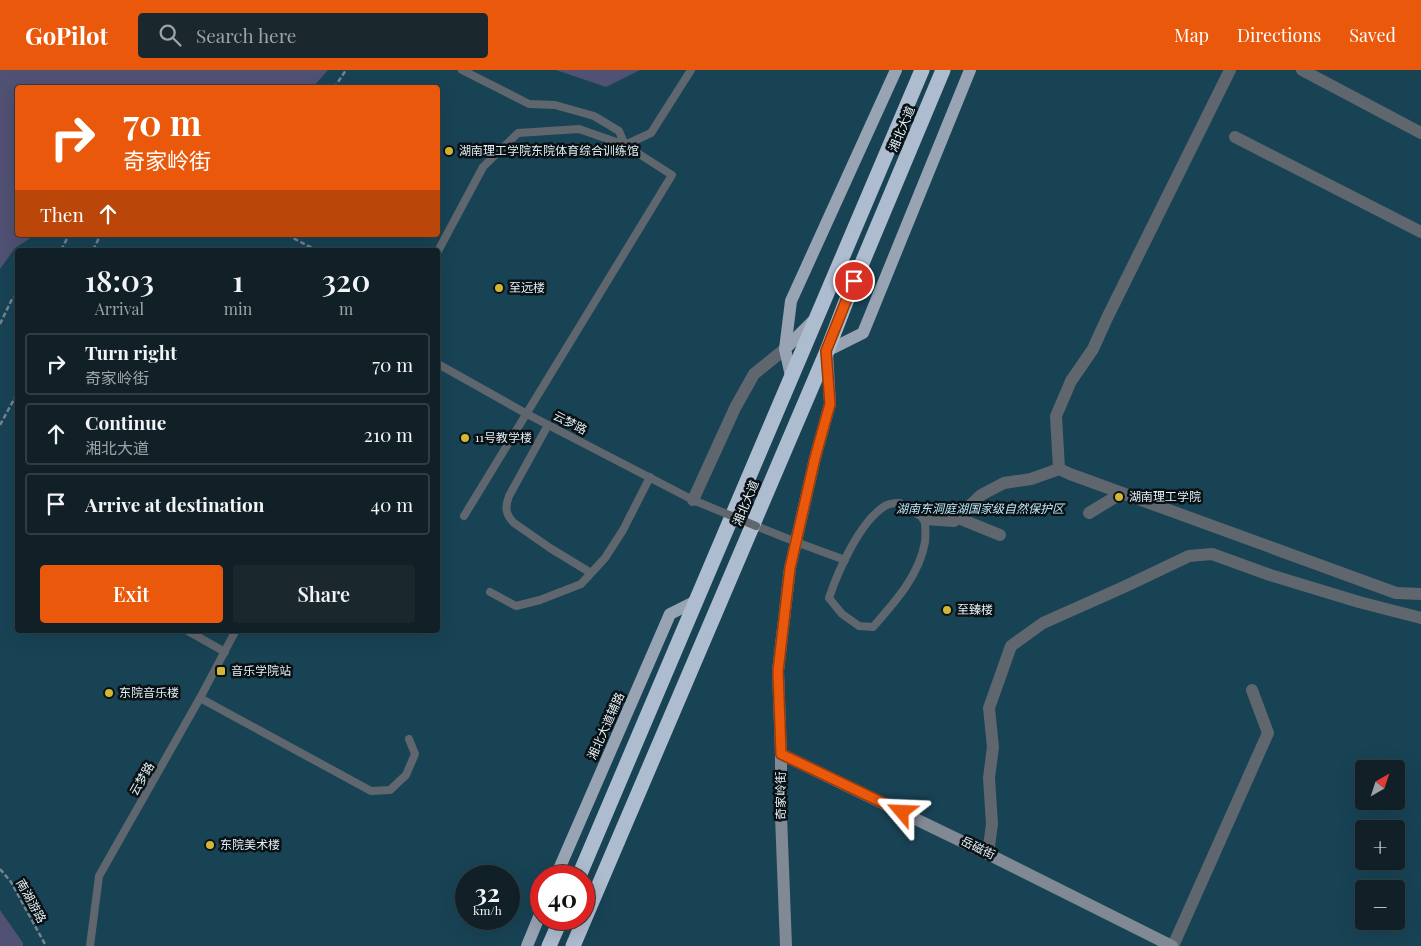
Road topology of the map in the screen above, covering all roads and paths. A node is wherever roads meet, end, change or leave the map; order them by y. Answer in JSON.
{"nodes":[{"id":1,"x":346,"y":70,"type":"edge"},
{"id":2,"x":462,"y":70,"type":"edge"},
{"id":3,"x":691,"y":70,"type":"edge"},
{"id":4,"x":896,"y":70,"type":"edge"},
{"id":5,"x":922,"y":70,"type":"edge"},
{"id":6,"x":943,"y":70,"type":"edge"},
{"id":7,"x":970,"y":70,"type":"edge"},
{"id":8,"x":1230,"y":70,"type":"edge"},
{"id":9,"x":1302,"y":70,"type":"edge"},
{"id":10,"x":336,"y":85,"type":"edge"},
{"id":11,"x":1421,"y":133,"type":"edge"},
{"id":12,"x":1236,"y":137,"type":"dead end"},
{"id":13,"x":625,"y":145,"type":"junction"},
{"id":14,"x":1421,"y":232,"type":"edge"},
{"id":15,"x":291,"y":237,"type":"edge"},
{"id":16,"x":312,"y":248,"type":"edge"},
{"id":17,"x":440,"y":248,"type":"edge"},
{"id":18,"x":15,"y":297,"type":"edge"},
{"id":19,"x":816,"y":319,"type":"junction"},
{"id":20,"x":0,"y":324,"type":"edge"},
{"id":21,"x":785,"y":349,"type":"junction"},
{"id":22,"x":826,"y":351,"type":"junction"},
{"id":23,"x":440,"y":365,"type":"edge"},
{"id":24,"x":791,"y":376,"type":"junction"},
{"id":25,"x":15,"y":398,"type":"edge"},
{"id":26,"x":527,"y":414,"type":"junction"},
{"id":27,"x":0,"y":425,"type":"edge"},
{"id":28,"x":548,"y":425,"type":"junction"},
{"id":29,"x":1059,"y":469,"type":"junction"},
{"id":30,"x":650,"y":477,"type":"junction"},
{"id":31,"x":1122,"y":493,"type":"junction"},
{"id":32,"x":693,"y":500,"type":"junction"},
{"id":33,"x":1089,"y":513,"type":"dead end"},
{"id":34,"x":464,"y":516,"type":"dead end"},
{"id":35,"x":958,"y":518,"type":"junction"},
{"id":36,"x":925,"y":519,"type":"junction"},
{"id":37,"x":1000,"y":535,"type":"dead end"},
{"id":38,"x":796,"y":542,"type":"junction"},
{"id":39,"x":845,"y":560,"type":"junction"},
{"id":40,"x":591,"y":573,"type":"junction"},
{"id":41,"x":490,"y":592,"type":"dead end"},
{"id":42,"x":1421,"y":594,"type":"edge"},
{"id":43,"x":696,"y":601,"type":"junction"},
{"id":44,"x":1421,"y":618,"type":"edge"},
{"id":45,"x":191,"y":633,"type":"edge"},
{"id":46,"x":234,"y":633,"type":"edge"},
{"id":47,"x":225,"y":652,"type":"junction"},
{"id":48,"x":1252,"y":690,"type":"dead end"},
{"id":49,"x":200,"y":698,"type":"junction"},
{"id":50,"x":409,"y":738,"type":"dead end"},
{"id":51,"x":781,"y":754,"type":"junction"},
{"id":52,"x":988,"y":854,"type":"junction"},
{"id":53,"x":561,"y":865,"type":"edge"},
{"id":54,"x":584,"y":865,"type":"edge"},
{"id":55,"x":0,"y":869,"type":"edge"},
{"id":56,"x":534,"y":930,"type":"edge"},
{"id":57,"x":557,"y":930,"type":"edge"},
{"id":58,"x":46,"y":945,"type":"edge"},
{"id":59,"x":90,"y":946,"type":"edge"},
{"id":60,"x":527,"y":946,"type":"edge"},
{"id":61,"x":550,"y":946,"type":"edge"},
{"id":62,"x":573,"y":946,"type":"edge"},
{"id":63,"x":786,"y":946,"type":"edge"},
{"id":64,"x":1173,"y":946,"type":"edge"}],
"edges":[{"from":1,"to":10,"type":"path"},
{"from":2,"to":13,"type":"lane"},
{"from":3,"to":13,"type":"lane"},
{"from":4,"to":21,"type":"main road"},
{"from":5,"to":19,"type":"highway","name":"湘北大道"},
{"from":6,"to":22,"type":"highway","name":"湘北大道"},
{"from":7,"to":22,"type":"main road"},
{"from":8,"to":29,"type":"street"},
{"from":9,"to":11,"type":"street"},
{"from":12,"to":14,"type":"street"},
{"from":13,"to":17,"type":"lane"},
{"from":13,"to":26,"type":"lane"},
{"from":15,"to":16,"type":"path"},
{"from":18,"to":20,"type":"path"},
{"from":19,"to":21,"type":"main road"},
{"from":19,"to":24,"type":"highway","name":"湘北大道"},
{"from":21,"to":24,"type":"main road"},
{"from":21,"to":32,"type":"street"},
{"from":22,"to":38,"type":"street","name":"奇家岭街"},
{"from":22,"to":62,"type":"highway","name":"湘北大道"},
{"from":23,"to":26,"type":"lane","name":"云梦路"},
{"from":24,"to":43,"type":"highway","name":"湘北大道"},
{"from":25,"to":27,"type":"path"},
{"from":26,"to":28,"type":"lane","name":"云梦路"},
{"from":26,"to":34,"type":"lane"},
{"from":28,"to":30,"type":"lane","name":"云梦路"},
{"from":28,"to":40,"type":"lane"},
{"from":29,"to":31,"type":"street"},
{"from":29,"to":35,"type":"street"},
{"from":30,"to":32,"type":"lane","name":"云梦路"},
{"from":30,"to":40,"type":"lane"},
{"from":31,"to":33,"type":"street"},
{"from":31,"to":42,"type":"street"},
{"from":32,"to":38,"type":"lane","name":"云梦路","bridge":true},
{"from":35,"to":36,"type":"street"},
{"from":35,"to":37,"type":"street"},
{"from":36,"to":39,"type":"lane"},
{"from":36,"to":39,"type":"lane"},
{"from":38,"to":39,"type":"lane","name":"云梦路"},
{"from":38,"to":51,"type":"street","name":"奇家岭街"},
{"from":40,"to":41,"type":"lane"},
{"from":43,"to":53,"type":"main road","name":"湘北大道辅路"},
{"from":43,"to":54,"type":"highway","name":"湘北大道"},
{"from":44,"to":52,"type":"street"},
{"from":45,"to":47,"type":"lane"},
{"from":46,"to":47,"type":"lane","name":"云梦路"},
{"from":47,"to":49,"type":"lane","name":"云梦路"},
{"from":48,"to":64,"type":"street"},
{"from":49,"to":50,"type":"lane"},
{"from":49,"to":59,"type":"lane","name":"云梦路"},
{"from":51,"to":52,"type":"street","name":"岳磁街"},
{"from":51,"to":63,"type":"street","name":"奇家岭街"},
{"from":52,"to":64,"type":"street","name":"岳磁街"},
{"from":55,"to":58,"type":"path","name":"南湖游路"},
{"from":56,"to":60,"type":"main road"},
{"from":57,"to":61,"type":"highway"}]}
